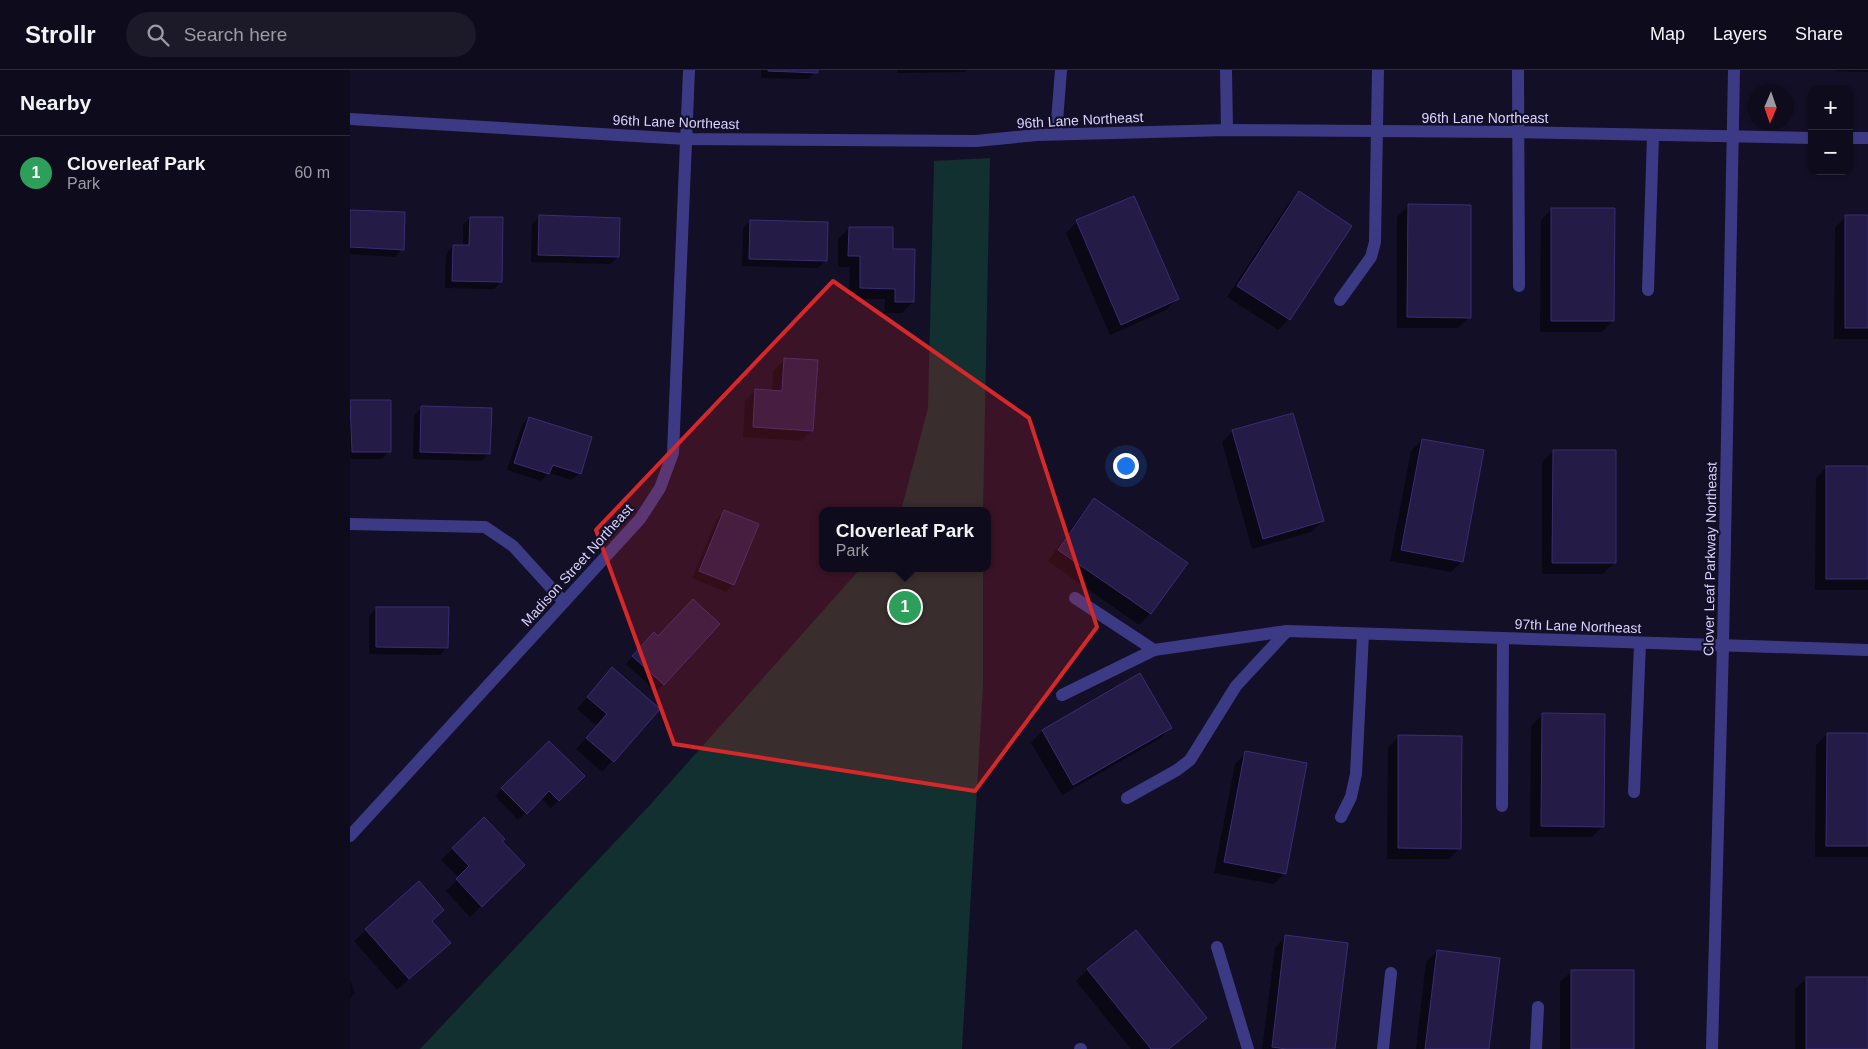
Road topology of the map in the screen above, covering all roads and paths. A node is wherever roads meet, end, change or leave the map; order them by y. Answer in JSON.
{"nodes":[{"id":1,"x":689,"y":70,"type":"edge"},
{"id":2,"x":1061,"y":70,"type":"edge"},
{"id":3,"x":1226,"y":70,"type":"edge"},
{"id":4,"x":1378,"y":70,"type":"edge"},
{"id":5,"x":1518,"y":70,"type":"edge"},
{"id":6,"x":1734,"y":70,"type":"edge"},
{"id":7,"x":350,"y":119,"type":"edge"},
{"id":8,"x":1227,"y":130,"type":"junction"},
{"id":9,"x":1377,"y":132,"type":"junction"},
{"id":10,"x":1517,"y":132,"type":"junction"},
{"id":11,"x":1056,"y":134,"type":"junction"},
{"id":12,"x":1653,"y":136,"type":"junction"},
{"id":13,"x":1733,"y":137,"type":"junction"},
{"id":14,"x":1808,"y":138,"type":"edge"},
{"id":15,"x":1853,"y":138,"type":"edge"},
{"id":16,"x":1868,"y":138,"type":"edge"},
{"id":17,"x":686,"y":139,"type":"junction"},
{"id":18,"x":1518,"y":286,"type":"dead end"},
{"id":19,"x":1648,"y":290,"type":"dead end"},
{"id":20,"x":1340,"y":300,"type":"dead end"},
{"id":21,"x":350,"y":524,"type":"edge"},
{"id":22,"x":1075,"y":598,"type":"dead end"},
{"id":23,"x":564,"y":602,"type":"junction"},
{"id":24,"x":1287,"y":631,"type":"junction"},
{"id":25,"x":1363,"y":634,"type":"junction"},
{"id":26,"x":1503,"y":638,"type":"junction"},
{"id":27,"x":1640,"y":643,"type":"junction"},
{"id":28,"x":1724,"y":645,"type":"junction"},
{"id":29,"x":1154,"y":650,"type":"junction"},
{"id":30,"x":1868,"y":650,"type":"edge"},
{"id":31,"x":1062,"y":695,"type":"dead end"},
{"id":32,"x":1634,"y":792,"type":"dead end"},
{"id":33,"x":1127,"y":798,"type":"dead end"},
{"id":34,"x":1502,"y":806,"type":"dead end"},
{"id":35,"x":1341,"y":817,"type":"dead end"},
{"id":36,"x":350,"y":836,"type":"edge"},
{"id":37,"x":1217,"y":947,"type":"dead end"},
{"id":38,"x":1391,"y":973,"type":"dead end"},
{"id":39,"x":1538,"y":1007,"type":"dead end"},
{"id":40,"x":1248,"y":1049,"type":"edge"},
{"id":41,"x":1383,"y":1049,"type":"edge"},
{"id":42,"x":1536,"y":1049,"type":"edge"},
{"id":43,"x":1712,"y":1049,"type":"edge"}],
"edges":[{"from":1,"to":17,"type":"street","name":"Madison Street Northeast"},
{"from":2,"to":11,"type":"street"},
{"from":3,"to":8,"type":"street"},
{"from":4,"to":9,"type":"street"},
{"from":5,"to":10,"type":"street"},
{"from":6,"to":13,"type":"street","name":"Clover Leaf Parkway Northeast"},
{"from":7,"to":17,"type":"street","name":"96th Lane Northeast"},
{"from":8,"to":9,"type":"street","name":"96th Lane Northeast"},
{"from":8,"to":11,"type":"street","name":"96th Lane Northeast"},
{"from":9,"to":10,"type":"street","name":"96th Lane Northeast"},
{"from":9,"to":20,"type":"street"},
{"from":10,"to":12,"type":"street","name":"96th Lane Northeast"},
{"from":10,"to":18,"type":"street"},
{"from":11,"to":17,"type":"street","name":"96th Lane Northeast"},
{"from":12,"to":13,"type":"street","name":"96th Lane Northeast"},
{"from":12,"to":19,"type":"street"},
{"from":13,"to":14,"type":"street","name":"96th Lane Northeast"},
{"from":13,"to":28,"type":"street","name":"Clover Leaf Parkway Northeast"},
{"from":15,"to":16,"type":"street"},
{"from":17,"to":23,"type":"street","name":"Madison Street Northeast"},
{"from":21,"to":23,"type":"street"},
{"from":22,"to":29,"type":"street"},
{"from":23,"to":36,"type":"street","name":"Madison Street Northeast"},
{"from":24,"to":25,"type":"street","name":"97th Lane Northeast"},
{"from":24,"to":29,"type":"street","name":"97th Lane Northeast"},
{"from":24,"to":33,"type":"street"},
{"from":25,"to":26,"type":"street","name":"97th Lane Northeast"},
{"from":25,"to":35,"type":"street"},
{"from":26,"to":27,"type":"street","name":"97th Lane Northeast"},
{"from":26,"to":34,"type":"street"},
{"from":27,"to":28,"type":"street","name":"97th Lane Northeast"},
{"from":27,"to":32,"type":"street"},
{"from":28,"to":30,"type":"street","name":"97th Lane Northeast"},
{"from":28,"to":43,"type":"street","name":"Clover Leaf Parkway Northeast"},
{"from":29,"to":31,"type":"street","name":"97th Lane Northeast"},
{"from":37,"to":40,"type":"street"},
{"from":38,"to":41,"type":"street"},
{"from":39,"to":42,"type":"street"}]}
